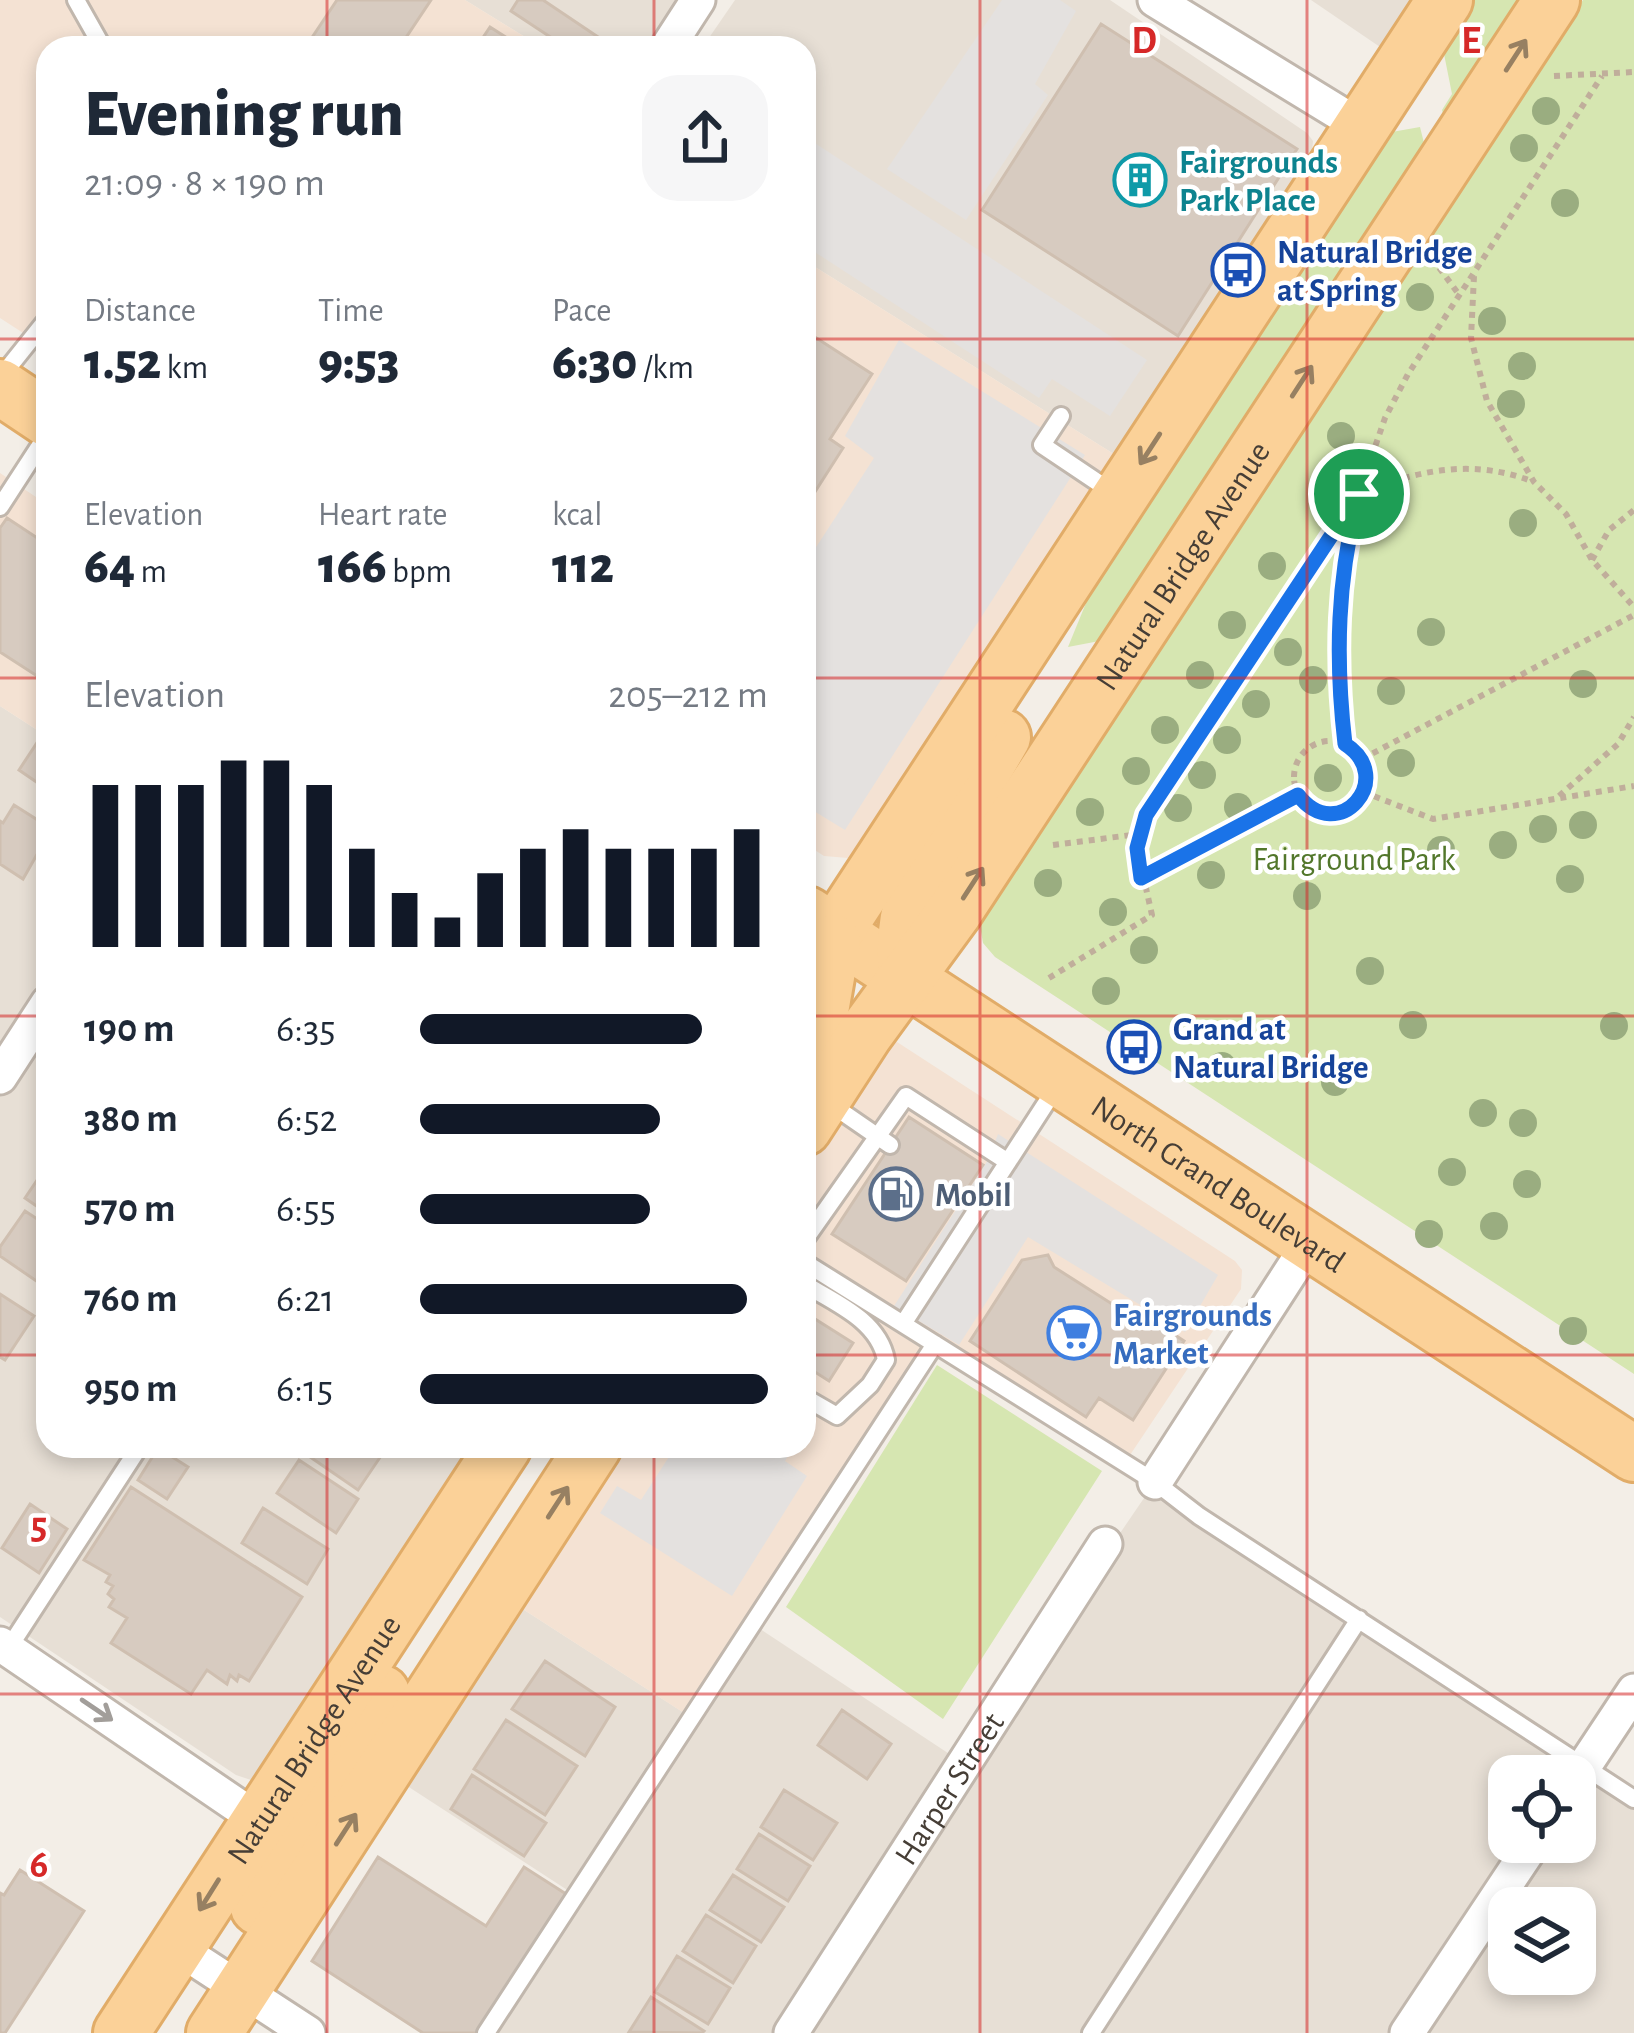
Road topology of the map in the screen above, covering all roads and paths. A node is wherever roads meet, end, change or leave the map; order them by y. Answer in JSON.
{"nodes":[{"id":1,"x":76,"y":0,"type":"edge"},
{"id":2,"x":698,"y":0,"type":"edge"},
{"id":3,"x":1155,"y":0,"type":"edge"},
{"id":4,"x":1444,"y":0,"type":"edge"},
{"id":5,"x":1552,"y":0,"type":"edge"},
{"id":6,"x":96,"y":36,"type":"edge"},
{"id":7,"x":675,"y":36,"type":"edge"},
{"id":8,"x":1634,"y":72,"type":"edge"},
{"id":9,"x":1540,"y":76,"type":"dead end"},
{"id":10,"x":1602,"y":76,"type":"junction"},
{"id":11,"x":1362,"y":127,"type":"junction"},
{"id":12,"x":1426,"y":251,"type":"dead end"},
{"id":13,"x":1474,"y":273,"type":"junction"},
{"id":14,"x":1460,"y":296,"type":"junction"},
{"id":15,"x":36,"y":333,"type":"edge"},
{"id":16,"x":0,"y":378,"type":"edge"},
{"id":17,"x":0,"y":387,"type":"edge"},
{"id":18,"x":36,"y":410,"type":"edge"},
{"id":19,"x":1061,"y":416,"type":"dead end"},
{"id":20,"x":36,"y":452,"type":"edge"},
{"id":21,"x":1534,"y":482,"type":"junction"},
{"id":22,"x":1359,"y":494,"type":"junction"},
{"id":23,"x":0,"y":507,"type":"edge"},
{"id":24,"x":1634,"y":510,"type":"edge"},
{"id":25,"x":1105,"y":518,"type":"junction"},
{"id":26,"x":1592,"y":560,"type":"junction"},
{"id":27,"x":1634,"y":611,"type":"edge"},
{"id":28,"x":1634,"y":717,"type":"edge"},
{"id":29,"x":1345,"y":744,"type":"junction"},
{"id":30,"x":1362,"y":759,"type":"junction"},
{"id":31,"x":1634,"y":786,"type":"edge"},
{"id":32,"x":1364,"y":792,"type":"junction"},
{"id":33,"x":1298,"y":795,"type":"junction"},
{"id":34,"x":1554,"y":800,"type":"junction"},
{"id":35,"x":1139,"y":834,"type":"junction"},
{"id":36,"x":1035,"y":847,"type":"dead end"},
{"id":37,"x":1141,"y":878,"type":"junction"},
{"id":38,"x":819,"y":922,"type":"edge"},
{"id":39,"x":1049,"y":978,"type":"dead end"},
{"id":40,"x":907,"y":979,"type":"junction"},
{"id":41,"x":36,"y":1022,"type":"edge"},
{"id":42,"x":816,"y":1048,"type":"edge"},
{"id":43,"x":0,"y":1077,"type":"edge"},
{"id":44,"x":1060,"y":1081,"type":"junction"},
{"id":45,"x":816,"y":1087,"type":"edge"},
{"id":46,"x":816,"y":1098,"type":"edge"},
{"id":47,"x":884,"y":1140,"type":"junction"},
{"id":48,"x":1008,"y":1162,"type":"junction"},
{"id":49,"x":963,"y":1194,"type":"dead end"},
{"id":50,"x":980,"y":1205,"type":"junction"},
{"id":51,"x":816,"y":1228,"type":"edge"},
{"id":52,"x":1310,"y":1242,"type":"junction"},
{"id":53,"x":928,"y":1247,"type":"dead end"},
{"id":54,"x":946,"y":1258,"type":"junction"},
{"id":55,"x":816,"y":1270,"type":"edge"},
{"id":56,"x":816,"y":1291,"type":"edge"},
{"id":57,"x":903,"y":1324,"type":"junction"},
{"id":58,"x":935,"y":1345,"type":"junction"},
{"id":59,"x":816,"y":1404,"type":"edge"},
{"id":60,"x":1634,"y":1454,"type":"edge"},
{"id":61,"x":132,"y":1458,"type":"edge"},
{"id":62,"x":497,"y":1458,"type":"edge"},
{"id":63,"x":586,"y":1458,"type":"edge"},
{"id":64,"x":1155,"y":1482,"type":"junction"},
{"id":65,"x":1105,"y":1544,"type":"dead end"},
{"id":66,"x":435,"y":1550,"type":"junction"},
{"id":67,"x":1359,"y":1619,"type":"junction"},
{"id":68,"x":4,"y":1647,"type":"edge"},
{"id":69,"x":1634,"y":1690,"type":"edge"},
{"id":70,"x":1555,"y":1755,"type":"edge"},
{"id":71,"x":1591,"y":1755,"type":"edge"},
{"id":72,"x":1596,"y":1780,"type":"edge"},
{"id":73,"x":1634,"y":1799,"type":"edge"},
{"id":74,"x":257,"y":1819,"type":"junction"},
{"id":75,"x":1520,"y":1863,"type":"edge"},
{"id":76,"x":176,"y":1947,"type":"junction"},
{"id":77,"x":228,"y":2012,"type":"edge"},
{"id":78,"x":121,"y":2033,"type":"edge"},
{"id":79,"x":308,"y":2033,"type":"edge"},
{"id":80,"x":486,"y":2033,"type":"edge"},
{"id":81,"x":791,"y":2033,"type":"edge"},
{"id":82,"x":1091,"y":2033,"type":"edge"},
{"id":83,"x":1407,"y":2033,"type":"edge"}],
"edges":[{"from":1,"to":6,"type":"lane"},
{"from":2,"to":7,"type":"street"},
{"from":3,"to":11,"type":"street"},
{"from":4,"to":11,"type":"main road"},
{"from":40,"to":5,"type":"main road","name":"Natural Bridge Avenue","one_way":true},
{"from":8,"to":10,"type":"path"},
{"from":9,"to":10,"type":"path"},
{"from":10,"to":13,"type":"path"},
{"from":11,"to":25,"type":"main road","one_way":true},
{"from":12,"to":14,"type":"path"},
{"from":13,"to":14,"type":"path"},
{"from":13,"to":21,"type":"path"},
{"from":14,"to":22,"type":"path"},
{"from":15,"to":16,"type":"lane"},
{"from":17,"to":18,"type":"main road"},
{"from":19,"to":25,"type":"lane"},
{"from":20,"to":23,"type":"lane"},
{"from":21,"to":22,"type":"path"},
{"from":21,"to":26,"type":"path"},
{"from":22,"to":29,"type":"path"},
{"from":22,"to":35,"type":"path"},
{"from":24,"to":26,"type":"path"},
{"from":25,"to":38,"type":"main road"},
{"from":25,"to":40,"type":"main road"},
{"from":26,"to":27,"type":"path"},
{"from":27,"to":30,"type":"path"},
{"from":28,"to":34,"type":"path"},
{"from":29,"to":30,"type":"path"},
{"from":29,"to":33,"type":"path"},
{"from":30,"to":32,"type":"path"},
{"from":31,"to":34,"type":"path"},
{"from":32,"to":33,"type":"path"},
{"from":32,"to":34,"type":"path"},
{"from":33,"to":37,"type":"path"},
{"from":35,"to":36,"type":"path"},
{"from":35,"to":37,"type":"path"},
{"from":37,"to":39,"type":"path"},
{"from":38,"to":40,"type":"main road","name":"North Grand Boulevard"},
{"from":38,"to":42,"type":"main road"},
{"from":40,"to":44,"type":"main road","name":"North Grand Boulevard"},
{"from":40,"to":45,"type":"main road","name":"Natural Bridge Avenue"},
{"from":41,"to":43,"type":"street"},
{"from":44,"to":48,"type":"lane"},
{"from":44,"to":52,"type":"main road","name":"North Grand Boulevard"},
{"from":46,"to":47,"type":"lane"},
{"from":47,"to":48,"type":"lane"},
{"from":47,"to":51,"type":"lane"},
{"from":48,"to":50,"type":"lane"},
{"from":49,"to":50,"type":"lane"},
{"from":50,"to":54,"type":"lane"},
{"from":52,"to":60,"type":"main road","name":"North Grand Boulevard"},
{"from":52,"to":64,"type":"street"},
{"from":53,"to":54,"type":"lane"},
{"from":54,"to":57,"type":"lane"},
{"from":55,"to":57,"type":"lane"},
{"from":56,"to":59,"type":"lane"},
{"from":57,"to":58,"type":"lane"},
{"from":58,"to":64,"type":"lane"},
{"from":58,"to":80,"type":"lane"},
{"from":61,"to":68,"type":"lane"},
{"from":62,"to":66,"type":"main road","name":"Natural Bridge Avenue"},
{"from":77,"to":63,"type":"main road","one_way":true},
{"from":64,"to":67,"type":"lane"},
{"from":65,"to":81,"type":"street","name":"Harper Street"},
{"from":66,"to":74,"type":"main road","name":"Natural Bridge Avenue"},
{"from":66,"to":77,"type":"main road"},
{"from":67,"to":70,"type":"lane"},
{"from":67,"to":82,"type":"lane"},
{"from":68,"to":74,"type":"street","one_way":true},
{"from":69,"to":71,"type":"street"},
{"from":72,"to":73,"type":"lane"},
{"from":74,"to":76,"type":"main road","name":"Natural Bridge Avenue","one_way":true},
{"from":75,"to":83,"type":"street"},
{"from":76,"to":77,"type":"street"},
{"from":76,"to":78,"type":"main road","name":"Natural Bridge Avenue"},
{"from":77,"to":79,"type":"street"}]}
